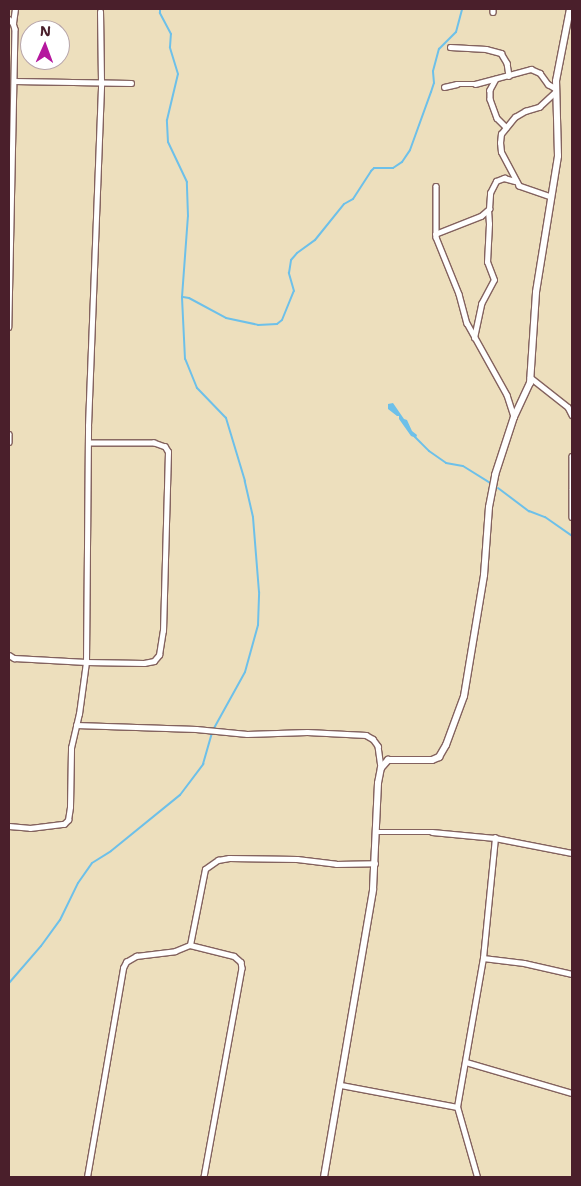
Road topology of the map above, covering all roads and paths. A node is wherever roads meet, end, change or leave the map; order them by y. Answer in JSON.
{"nodes":[{"id":1,"x":15,"y":9,"type":"edge"},
{"id":2,"x":570,"y":9,"type":"edge"},
{"id":3,"x":100,"y":12,"type":"dead end"},
{"id":4,"x":9,"y":19,"type":"edge"},
{"id":5,"x":14,"y":23,"type":"junction"},
{"id":6,"x":450,"y":48,"type":"dead end"},
{"id":7,"x":509,"y":76,"type":"junction"},
{"id":8,"x":496,"y":79,"type":"junction"},
{"id":9,"x":14,"y":81,"type":"junction"},
{"id":10,"x":101,"y":82,"type":"junction"},
{"id":11,"x":131,"y":82,"type":"dead end"},
{"id":12,"x":444,"y":87,"type":"dead end"},
{"id":13,"x":555,"y":90,"type":"junction"},
{"id":14,"x":506,"y":127,"type":"junction"},
{"id":15,"x":515,"y":181,"type":"junction"},
{"id":16,"x":436,"y":186,"type":"dead end"},
{"id":17,"x":551,"y":197,"type":"junction"},
{"id":18,"x":10,"y":202,"type":"edge"},
{"id":19,"x":488,"y":211,"type":"junction"},
{"id":20,"x":435,"y":234,"type":"junction"},
{"id":21,"x":9,"y":328,"type":"edge"},
{"id":22,"x":474,"y":338,"type":"junction"},
{"id":23,"x":530,"y":377,"type":"junction"},
{"id":24,"x":572,"y":415,"type":"edge"},
{"id":25,"x":514,"y":417,"type":"junction"},
{"id":26,"x":9,"y":434,"type":"edge"},
{"id":27,"x":9,"y":442,"type":"edge"},
{"id":28,"x":89,"y":442,"type":"junction"},
{"id":29,"x":572,"y":456,"type":"edge"},
{"id":30,"x":572,"y":488,"type":"edge"},
{"id":31,"x":572,"y":517,"type":"edge"},
{"id":32,"x":9,"y":655,"type":"edge"},
{"id":33,"x":86,"y":662,"type":"junction"},
{"id":34,"x":76,"y":725,"type":"junction"},
{"id":35,"x":381,"y":768,"type":"junction"},
{"id":36,"x":9,"y":826,"type":"edge"},
{"id":37,"x":376,"y":832,"type":"junction"},
{"id":38,"x":496,"y":838,"type":"junction"},
{"id":39,"x":572,"y":853,"type":"edge"},
{"id":40,"x":375,"y":863,"type":"junction"},
{"id":41,"x":190,"y":945,"type":"junction"},
{"id":42,"x":483,"y":958,"type":"junction"},
{"id":43,"x":572,"y":974,"type":"edge"},
{"id":44,"x":466,"y":1062,"type":"junction"},
{"id":45,"x":340,"y":1085,"type":"junction"},
{"id":46,"x":572,"y":1093,"type":"edge"},
{"id":47,"x":457,"y":1107,"type":"junction"},
{"id":48,"x":87,"y":1177,"type":"edge"},
{"id":49,"x":204,"y":1177,"type":"edge"},
{"id":50,"x":324,"y":1177,"type":"edge"},
{"id":51,"x":477,"y":1177,"type":"edge"}],
"edges":[{"from":1,"to":5,"type":"street"},
{"from":2,"to":13,"type":"street"},
{"from":3,"to":10,"type":"street"},
{"from":4,"to":5,"type":"street"},
{"from":5,"to":9,"type":"street"},
{"from":6,"to":7,"type":"street"},
{"from":7,"to":8,"type":"street"},
{"from":7,"to":13,"type":"street"},
{"from":8,"to":12,"type":"street"},
{"from":8,"to":14,"type":"street"},
{"from":9,"to":10,"type":"street"},
{"from":9,"to":18,"type":"street"},
{"from":10,"to":11,"type":"street"},
{"from":10,"to":28,"type":"street"},
{"from":13,"to":14,"type":"street"},
{"from":13,"to":17,"type":"street"},
{"from":14,"to":15,"type":"street"},
{"from":15,"to":17,"type":"street"},
{"from":15,"to":19,"type":"street"},
{"from":16,"to":20,"type":"street"},
{"from":17,"to":23,"type":"street"},
{"from":18,"to":21,"type":"street"},
{"from":19,"to":20,"type":"street"},
{"from":19,"to":22,"type":"street"},
{"from":20,"to":22,"type":"street"},
{"from":22,"to":25,"type":"street"},
{"from":23,"to":24,"type":"street"},
{"from":23,"to":25,"type":"street"},
{"from":25,"to":35,"type":"street"},
{"from":26,"to":27,"type":"street"},
{"from":28,"to":33,"type":"street"},
{"from":28,"to":33,"type":"street"},
{"from":29,"to":30,"type":"street"},
{"from":30,"to":31,"type":"street"},
{"from":32,"to":33,"type":"street"},
{"from":33,"to":34,"type":"street"},
{"from":34,"to":35,"type":"street"},
{"from":34,"to":36,"type":"street"},
{"from":35,"to":37,"type":"street"},
{"from":37,"to":38,"type":"street"},
{"from":37,"to":40,"type":"street"},
{"from":38,"to":39,"type":"street"},
{"from":38,"to":42,"type":"street"},
{"from":40,"to":41,"type":"street"},
{"from":40,"to":45,"type":"street"},
{"from":41,"to":48,"type":"street"},
{"from":41,"to":49,"type":"street"},
{"from":42,"to":43,"type":"street"},
{"from":42,"to":44,"type":"street"},
{"from":44,"to":46,"type":"street"},
{"from":44,"to":47,"type":"street"},
{"from":45,"to":47,"type":"street"},
{"from":45,"to":50,"type":"street"},
{"from":47,"to":51,"type":"street"}]}
